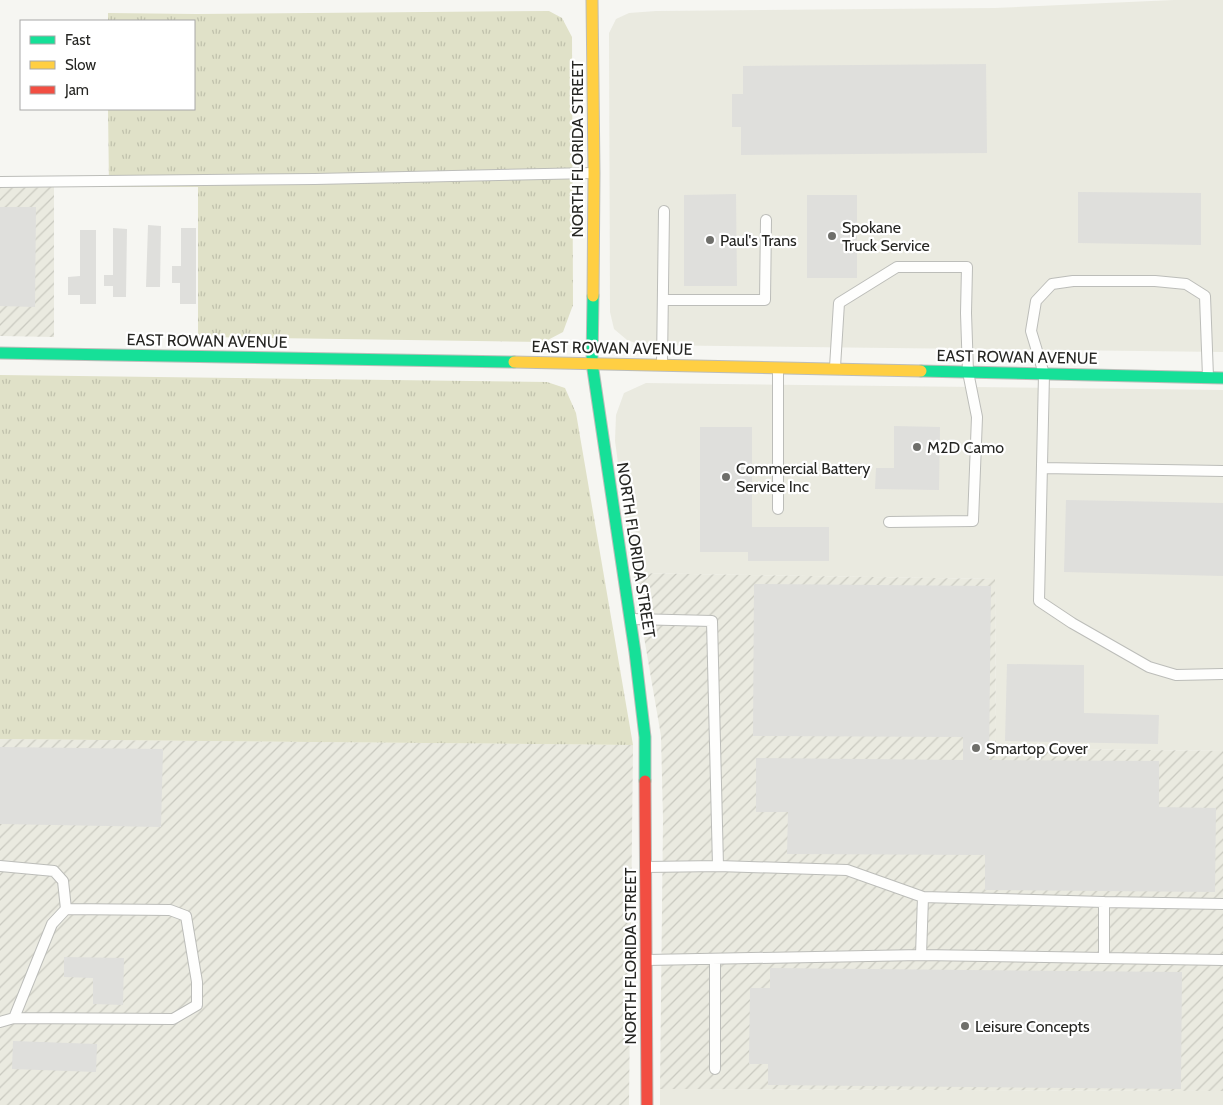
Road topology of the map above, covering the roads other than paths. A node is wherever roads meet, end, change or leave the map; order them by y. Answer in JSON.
{"nodes":[{"id":1,"x":592,"y":0,"type":"edge"},
{"id":2,"x":594,"y":173,"type":"junction"},
{"id":3,"x":0,"y":182,"type":"edge"},
{"id":4,"x":664,"y":211,"type":"dead end"},
{"id":5,"x":766,"y":220,"type":"dead end"},
{"id":6,"x":664,"y":300,"type":"junction"},
{"id":7,"x":0,"y":353,"type":"edge"},
{"id":8,"x":592,"y":363,"type":"junction"},
{"id":9,"x":662,"y":365,"type":"junction"},
{"id":10,"x":778,"y":368,"type":"junction"},
{"id":11,"x":835,"y":369,"type":"junction"},
{"id":12,"x":968,"y":372,"type":"junction"},
{"id":13,"x":1044,"y":374,"type":"junction"},
{"id":14,"x":1208,"y":378,"type":"junction"},
{"id":15,"x":1223,"y":378,"type":"edge"},
{"id":16,"x":1042,"y":468,"type":"junction"},
{"id":17,"x":1223,"y":471,"type":"edge"},
{"id":18,"x":778,"y":510,"type":"dead end"},
{"id":19,"x":889,"y":522,"type":"dead end"},
{"id":20,"x":630,"y":619,"type":"junction"},
{"id":21,"x":1223,"y":674,"type":"edge"},
{"id":22,"x":0,"y":866,"type":"edge"},
{"id":23,"x":718,"y":866,"type":"junction"},
{"id":24,"x":646,"y":867,"type":"junction"},
{"id":25,"x":922,"y":898,"type":"junction"},
{"id":26,"x":1104,"y":902,"type":"junction"},
{"id":27,"x":1223,"y":904,"type":"edge"},
{"id":28,"x":66,"y":909,"type":"junction"},
{"id":29,"x":921,"y":955,"type":"junction"},
{"id":30,"x":1104,"y":958,"type":"junction"},
{"id":31,"x":714,"y":959,"type":"junction"},
{"id":32,"x":646,"y":960,"type":"junction"},
{"id":33,"x":1223,"y":960,"type":"edge"},
{"id":34,"x":14,"y":1018,"type":"junction"},
{"id":35,"x":0,"y":1022,"type":"edge"},
{"id":36,"x":715,"y":1068,"type":"dead end"},
{"id":37,"x":647,"y":1105,"type":"edge"}],
"edges":[{"from":1,"to":2,"type":"street","name":"NORTH FLORIDA STREET"},
{"from":2,"to":3,"type":"lane"},
{"from":2,"to":8,"type":"street","name":"NORTH FLORIDA STREET"},
{"from":4,"to":6,"type":"lane"},
{"from":5,"to":6,"type":"lane"},
{"from":6,"to":9,"type":"lane"},
{"from":7,"to":8,"type":"street","name":"EAST ROWAN AVENUE"},
{"from":8,"to":9,"type":"street","name":"EAST ROWAN AVENUE"},
{"from":8,"to":20,"type":"street","name":"NORTH FLORIDA STREET"},
{"from":9,"to":10,"type":"street","name":"EAST ROWAN AVENUE"},
{"from":10,"to":11,"type":"street","name":"EAST ROWAN AVENUE"},
{"from":10,"to":18,"type":"lane"},
{"from":11,"to":12,"type":"street","name":"EAST ROWAN AVENUE"},
{"from":11,"to":12,"type":"lane"},
{"from":12,"to":13,"type":"street","name":"EAST ROWAN AVENUE"},
{"from":12,"to":19,"type":"lane"},
{"from":13,"to":14,"type":"street","name":"EAST ROWAN AVENUE"},
{"from":13,"to":14,"type":"lane"},
{"from":13,"to":16,"type":"lane"},
{"from":14,"to":15,"type":"street","name":"EAST ROWAN AVENUE"},
{"from":16,"to":17,"type":"lane"},
{"from":16,"to":21,"type":"lane"},
{"from":20,"to":23,"type":"lane"},
{"from":20,"to":24,"type":"street","name":"NORTH FLORIDA STREET"},
{"from":22,"to":28,"type":"lane"},
{"from":23,"to":24,"type":"lane"},
{"from":23,"to":25,"type":"lane"},
{"from":24,"to":32,"type":"street","name":"NORTH FLORIDA STREET"},
{"from":25,"to":26,"type":"lane"},
{"from":25,"to":29,"type":"lane"},
{"from":26,"to":27,"type":"lane"},
{"from":26,"to":30,"type":"lane"},
{"from":28,"to":34,"type":"lane"},
{"from":28,"to":34,"type":"lane"},
{"from":29,"to":30,"type":"lane"},
{"from":29,"to":31,"type":"lane"},
{"from":30,"to":33,"type":"lane"},
{"from":31,"to":32,"type":"lane"},
{"from":31,"to":36,"type":"lane"},
{"from":32,"to":37,"type":"street","name":"NORTH FLORIDA STREET"},
{"from":34,"to":35,"type":"lane"}]}
